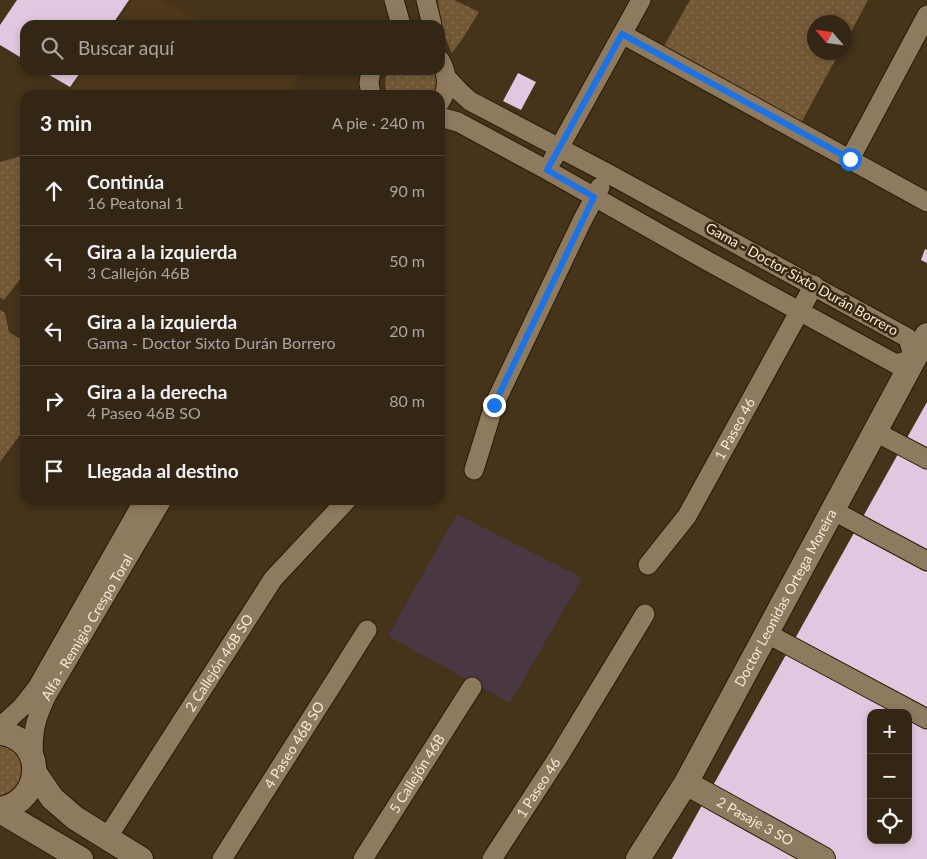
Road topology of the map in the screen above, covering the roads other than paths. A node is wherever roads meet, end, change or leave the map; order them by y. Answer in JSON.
{"nodes":[{"id":1,"x":394,"y":0,"type":"edge"},
{"id":2,"x":426,"y":0,"type":"edge"},
{"id":3,"x":641,"y":0,"type":"edge"},
{"id":4,"x":927,"y":15,"type":"edge"},
{"id":5,"x":400,"y":20,"type":"edge"},
{"id":6,"x":431,"y":20,"type":"edge"},
{"id":7,"x":622,"y":34,"type":"junction"},
{"id":8,"x":445,"y":72,"type":"edge"},
{"id":9,"x":370,"y":75,"type":"edge"},
{"id":10,"x":444,"y":75,"type":"edge"},
{"id":11,"x":369,"y":90,"type":"edge"},
{"id":12,"x":445,"y":90,"type":"edge"},
{"id":13,"x":445,"y":118,"type":"edge"},
{"id":14,"x":560,"y":147,"type":"junction"},
{"id":15,"x":850,"y":159,"type":"junction"},
{"id":16,"x":547,"y":170,"type":"junction"},
{"id":17,"x":607,"y":173,"type":"junction"},
{"id":18,"x":594,"y":197,"type":"junction"},
{"id":19,"x":927,"y":202,"type":"edge"},
{"id":20,"x":814,"y":285,"type":"junction"},
{"id":21,"x":800,"y":311,"type":"junction"},
{"id":22,"x":927,"y":335,"type":"edge"},
{"id":23,"x":920,"y":362,"type":"edge"},
{"id":24,"x":874,"y":431,"type":"junction"},
{"id":25,"x":927,"y":459,"type":"edge"},
{"id":26,"x":474,"y":470,"type":"dead end"},
{"id":27,"x":141,"y":505,"type":"edge"},
{"id":28,"x":159,"y":505,"type":"edge"},
{"id":29,"x":343,"y":505,"type":"edge"},
{"id":30,"x":832,"y":510,"type":"junction"},
{"id":31,"x":927,"y":561,"type":"edge"},
{"id":32,"x":648,"y":565,"type":"dead end"},
{"id":33,"x":645,"y":614,"type":"dead end"},
{"id":34,"x":367,"y":630,"type":"dead end"},
{"id":35,"x":766,"y":634,"type":"junction"},
{"id":36,"x":472,"y":687,"type":"dead end"},
{"id":37,"x":927,"y":720,"type":"edge"},
{"id":38,"x":0,"y":727,"type":"edge"},
{"id":39,"x":0,"y":733,"type":"edge"},
{"id":40,"x":34,"y":766,"type":"junction"},
{"id":41,"x":686,"y":783,"type":"junction"},
{"id":42,"x":0,"y":810,"type":"edge"},
{"id":43,"x":113,"y":848,"type":"edge"},
{"id":44,"x":55,"y":853,"type":"edge"},
{"id":45,"x":81,"y":859,"type":"edge"},
{"id":46,"x":141,"y":859,"type":"edge"},
{"id":47,"x":222,"y":859,"type":"edge"},
{"id":48,"x":363,"y":859,"type":"edge"},
{"id":49,"x":492,"y":859,"type":"edge"},
{"id":50,"x":638,"y":859,"type":"edge"},
{"id":51,"x":823,"y":859,"type":"edge"}],
"edges":[{"from":1,"to":5,"type":"street"},
{"from":2,"to":6,"type":"street"},
{"from":3,"to":7,"type":"street"},
{"from":4,"to":15,"type":"street"},
{"from":7,"to":14,"type":"street"},
{"from":7,"to":15,"type":"street"},
{"from":8,"to":14,"type":"street","name":"Gama - Doctor Sixto Durán Borrero"},
{"from":9,"to":11,"type":"street"},
{"from":10,"to":12,"type":"street"},
{"from":13,"to":16,"type":"street","name":"Gama - Doctor Sixto Durán Borrero"},
{"from":14,"to":16,"type":"street"},
{"from":14,"to":17,"type":"street","name":"Gama - Doctor Sixto Durán Borrero"},
{"from":15,"to":19,"type":"street"},
{"from":16,"to":18,"type":"street","name":"Gama - Doctor Sixto Durán Borrero"},
{"from":17,"to":18,"type":"street"},
{"from":17,"to":20,"type":"street","name":"Gama - Doctor Sixto Durán Borrero"},
{"from":18,"to":21,"type":"street","name":"Gama - Doctor Sixto Durán Borrero"},
{"from":18,"to":26,"type":"street"},
{"from":20,"to":21,"type":"street","name":"1 Paseo 46"},
{"from":20,"to":23,"type":"street","name":"Gama - Doctor Sixto Durán Borrero"},
{"from":21,"to":23,"type":"street","name":"Gama - Doctor Sixto Durán Borrero"},
{"from":21,"to":32,"type":"street","name":"1 Paseo 46"},
{"from":22,"to":23,"type":"street","name":"Doctor Leonidas Ortega Moreira"},
{"from":23,"to":24,"type":"street","name":"Doctor Leonidas Ortega Moreira"},
{"from":24,"to":25,"type":"street"},
{"from":24,"to":30,"type":"street","name":"Doctor Leonidas Ortega Moreira"},
{"from":27,"to":38,"type":"street","name":"Alfa - Remigio Crespo Toral"},
{"from":28,"to":40,"type":"street","name":"Alfa - Remigio Crespo Toral"},
{"from":29,"to":43,"type":"street","name":"2 Callejón 46B SO"},
{"from":30,"to":31,"type":"street"},
{"from":30,"to":35,"type":"street","name":"Doctor Leonidas Ortega Moreira"},
{"from":33,"to":49,"type":"street","name":"1 Paseo 46"},
{"from":34,"to":47,"type":"street","name":"4 Paseo 46B SO"},
{"from":35,"to":37,"type":"street"},
{"from":35,"to":41,"type":"street","name":"Doctor Leonidas Ortega Moreira"},
{"from":36,"to":48,"type":"street","name":"5 Callejón 46B"},
{"from":39,"to":40,"type":"street"},
{"from":40,"to":42,"type":"street"},
{"from":40,"to":43,"type":"street"},
{"from":41,"to":50,"type":"street","name":"Doctor Leonidas Ortega Moreira"},
{"from":41,"to":51,"type":"street","name":"2 Pasaje 3 SO"},
{"from":42,"to":44,"type":"street"},
{"from":43,"to":46,"type":"street"},
{"from":44,"to":45,"type":"street"}]}
